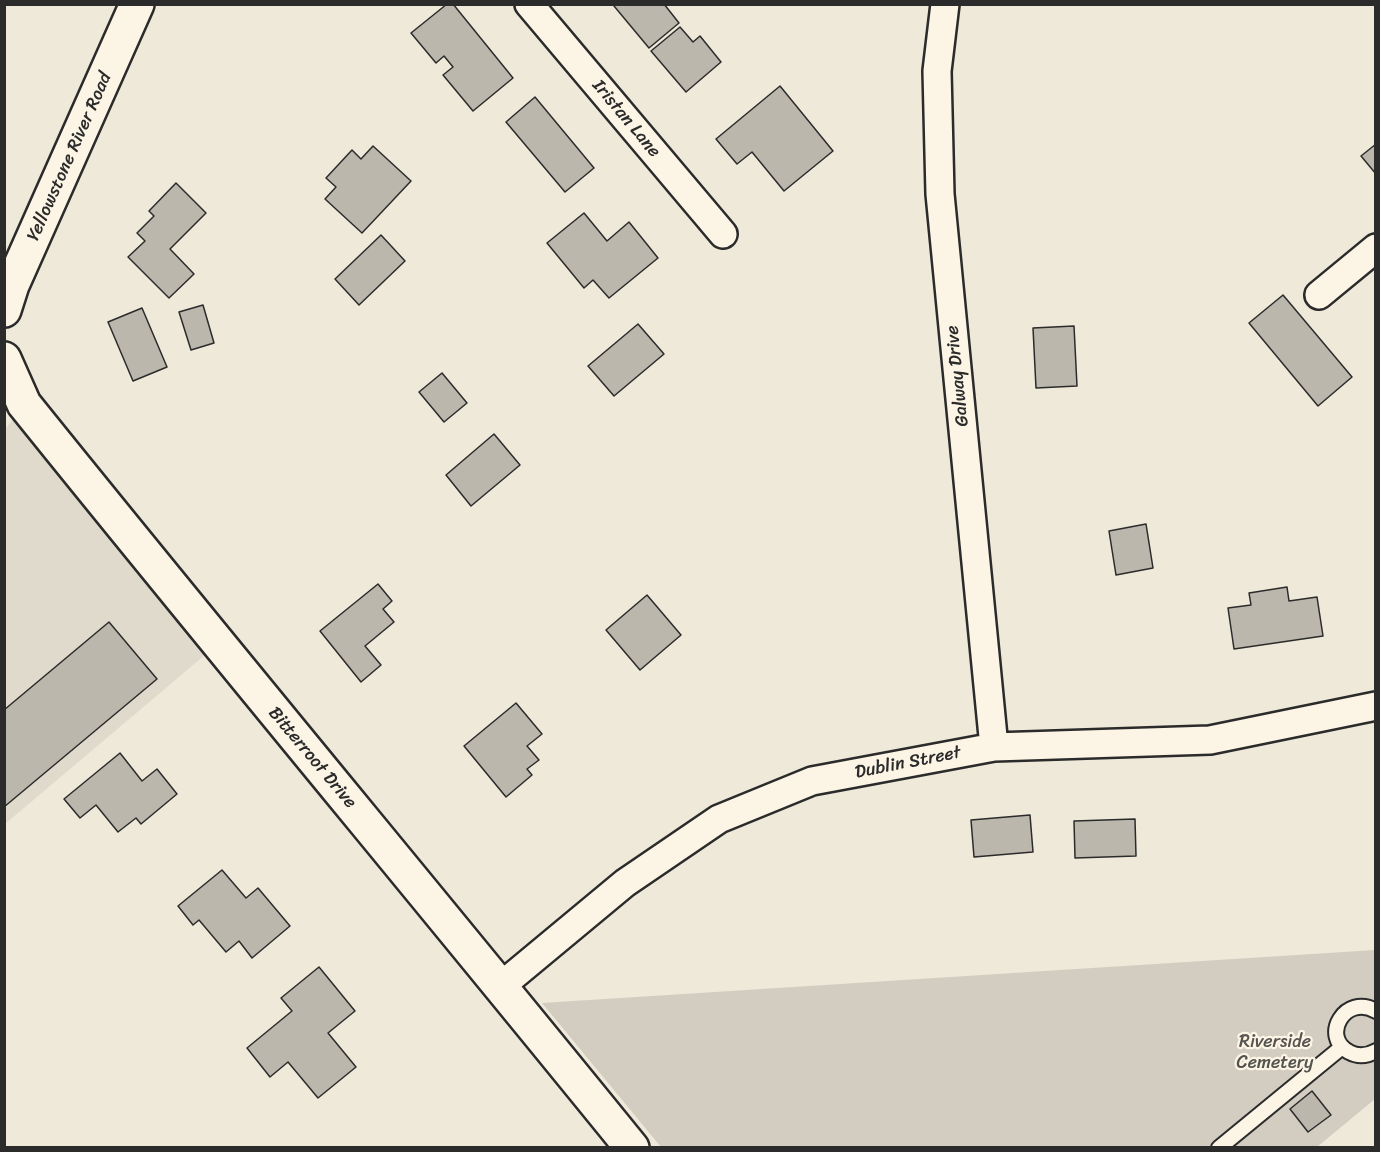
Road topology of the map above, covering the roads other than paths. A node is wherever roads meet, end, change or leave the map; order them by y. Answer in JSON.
{"nodes":[{"id":1,"x":136,"y":4,"type":"edge"},
{"id":2,"x":529,"y":4,"type":"edge"},
{"id":3,"x":945,"y":4,"type":"edge"},
{"id":4,"x":723,"y":234,"type":"dead end"},
{"id":5,"x":1376,"y":248,"type":"edge"},
{"id":6,"x":1319,"y":295,"type":"dead end"},
{"id":7,"x":4,"y":310,"type":"edge"},
{"id":8,"x":4,"y":359,"type":"edge"},
{"id":9,"x":1376,"y":706,"type":"edge"},
{"id":10,"x":994,"y":747,"type":"junction"},
{"id":11,"x":501,"y":986,"type":"junction"},
{"id":12,"x":1376,"y":1011,"type":"edge"},
{"id":13,"x":1342,"y":1047,"type":"junction"},
{"id":14,"x":1376,"y":1051,"type":"edge"},
{"id":15,"x":632,"y":1148,"type":"edge"},
{"id":16,"x":1219,"y":1148,"type":"edge"}],
"edges":[{"from":1,"to":7,"type":"street","name":"Yellowstone River Road"},
{"from":2,"to":4,"type":"street","name":"Iristan Lane"},
{"from":3,"to":10,"type":"street","name":"Galway Drive"},
{"from":5,"to":6,"type":"street"},
{"from":8,"to":11,"type":"street","name":"Bitterroot Drive"},
{"from":9,"to":10,"type":"street","name":"Dublin Street"},
{"from":10,"to":11,"type":"street","name":"Dublin Street"},
{"from":11,"to":15,"type":"street","name":"Bitterroot Drive"},
{"from":12,"to":13,"type":"lane"},
{"from":13,"to":14,"type":"lane"},
{"from":13,"to":16,"type":"lane"}]}
